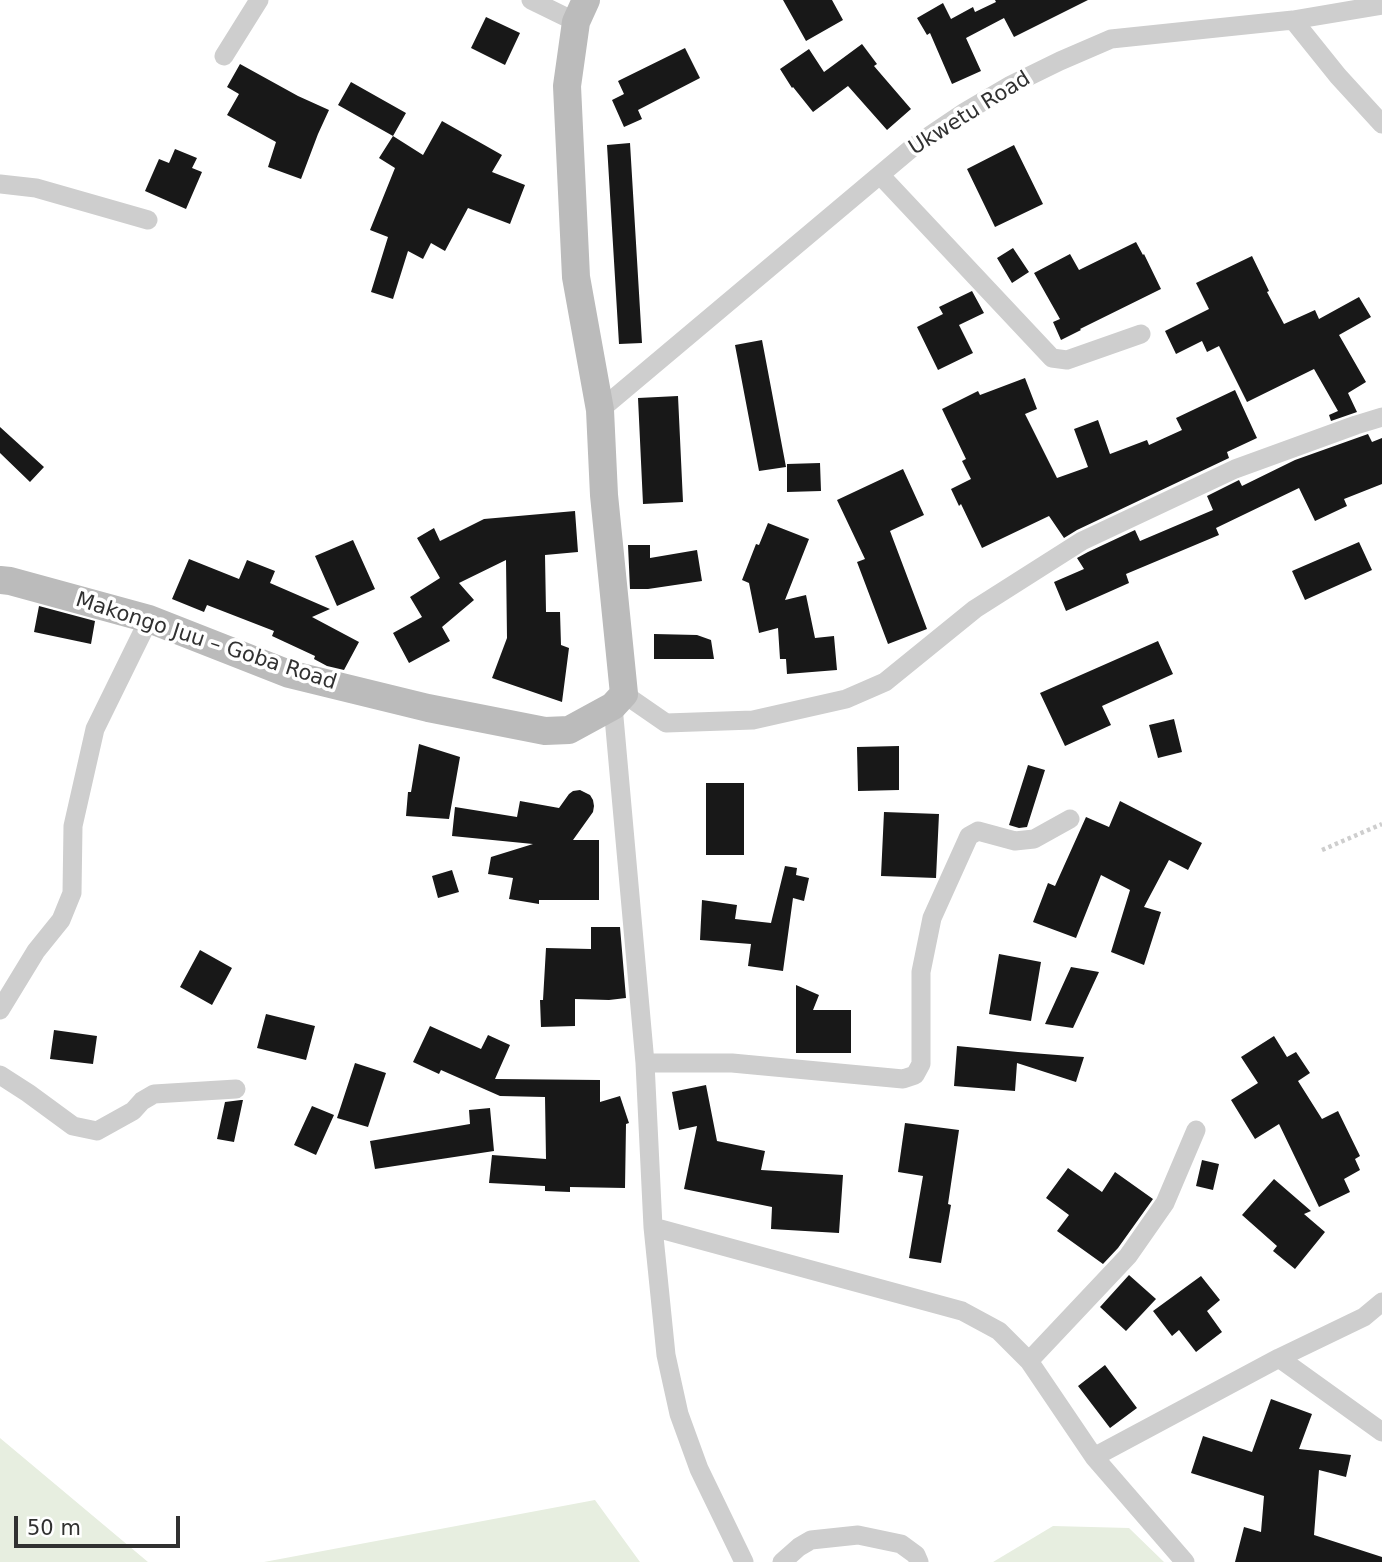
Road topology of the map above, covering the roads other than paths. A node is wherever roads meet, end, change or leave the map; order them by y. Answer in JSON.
{"nodes":[{"id":1,"x":258,"y":0,"type":"edge"},
{"id":2,"x":531,"y":0,"type":"edge"},
{"id":3,"x":1382,"y":5,"type":"edge"},
{"id":4,"x":581,"y":11,"type":"edge"},
{"id":5,"x":1293,"y":20,"type":"junction"},
{"id":6,"x":224,"y":56,"type":"dead end"},
{"id":7,"x":1382,"y":124,"type":"edge"},
{"id":8,"x":881,"y":176,"type":"junction"},
{"id":9,"x":0,"y":184,"type":"edge"},
{"id":10,"x":148,"y":220,"type":"dead end"},
{"id":11,"x":1141,"y":334,"type":"dead end"},
{"id":12,"x":600,"y":410,"type":"junction"},
{"id":13,"x":1382,"y":417,"type":"edge"},
{"id":14,"x":3,"y":577,"type":"edge"},
{"id":15,"x":149,"y":619,"type":"junction"},
{"id":16,"x":618,"y":700,"type":"junction"},
{"id":17,"x":1070,"y":819,"type":"dead end"},
{"id":18,"x":0,"y":1010,"type":"edge"},
{"id":19,"x":645,"y":1063,"type":"junction"},
{"id":20,"x":0,"y":1075,"type":"edge"},
{"id":21,"x":236,"y":1089,"type":"dead end"},
{"id":22,"x":1196,"y":1130,"type":"dead end"},
{"id":23,"x":653,"y":1227,"type":"junction"},
{"id":24,"x":1382,"y":1302,"type":"edge"},
{"id":25,"x":1279,"y":1358,"type":"junction"},
{"id":26,"x":1029,"y":1361,"type":"junction"},
{"id":27,"x":1382,"y":1432,"type":"edge"},
{"id":28,"x":1094,"y":1457,"type":"junction"},
{"id":29,"x":744,"y":1562,"type":"edge"},
{"id":30,"x":782,"y":1562,"type":"edge"},
{"id":31,"x":919,"y":1562,"type":"edge"},
{"id":32,"x":1185,"y":1562,"type":"edge"}],
"edges":[{"from":1,"to":6,"type":"street"},
{"from":2,"to":4,"type":"street"},
{"from":3,"to":5,"type":"street","name":"Ukwetu Road"},
{"from":4,"to":12,"type":"street"},
{"from":5,"to":7,"type":"street"},
{"from":5,"to":8,"type":"street","name":"Ukwetu Road"},
{"from":8,"to":11,"type":"street"},
{"from":8,"to":12,"type":"street","name":"Ukwetu Road"},
{"from":9,"to":10,"type":"street"},
{"from":12,"to":16,"type":"street"},
{"from":13,"to":16,"type":"street"},
{"from":14,"to":15,"type":"street","name":"Makongo Juu – Goba Road"},
{"from":15,"to":16,"type":"street","name":"Makongo Juu – Goba Road"},
{"from":15,"to":18,"type":"street"},
{"from":16,"to":19,"type":"street"},
{"from":17,"to":19,"type":"street"},
{"from":19,"to":23,"type":"street"},
{"from":20,"to":21,"type":"street"},
{"from":22,"to":26,"type":"street"},
{"from":23,"to":26,"type":"street"},
{"from":23,"to":29,"type":"street"},
{"from":24,"to":25,"type":"street"},
{"from":25,"to":27,"type":"street"},
{"from":25,"to":28,"type":"street"},
{"from":26,"to":28,"type":"street"},
{"from":28,"to":32,"type":"street"},
{"from":30,"to":31,"type":"street"}]}
